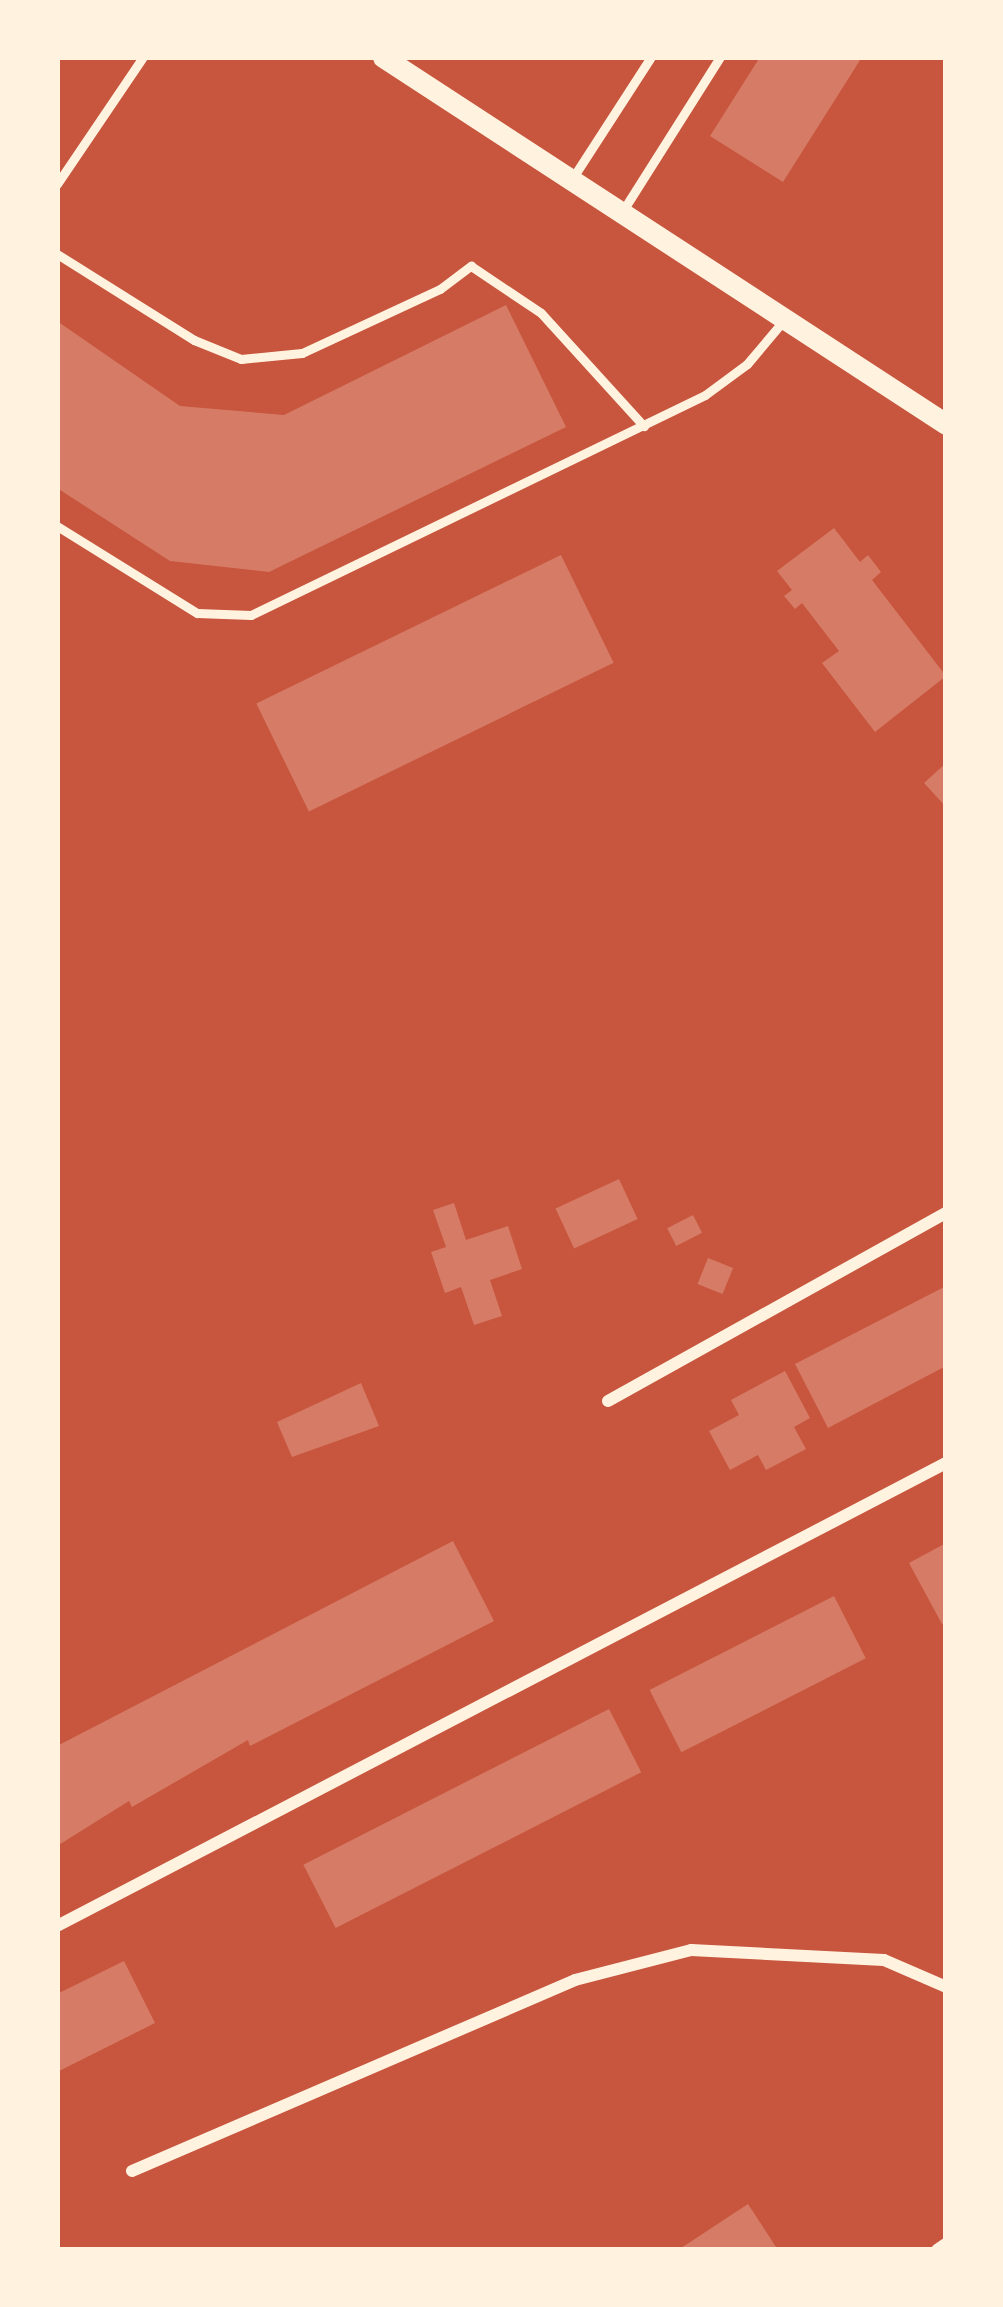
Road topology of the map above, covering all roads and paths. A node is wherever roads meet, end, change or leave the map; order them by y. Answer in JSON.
{"nodes":[{"id":1,"x":143,"y":57,"type":"edge"},
{"id":2,"x":383,"y":57,"type":"edge"},
{"id":3,"x":651,"y":57,"type":"edge"},
{"id":4,"x":720,"y":57,"type":"edge"},
{"id":5,"x":572,"y":179,"type":"junction"},
{"id":6,"x":57,"y":184,"type":"edge"},
{"id":7,"x":622,"y":212,"type":"junction"},
{"id":8,"x":57,"y":254,"type":"edge"},
{"id":9,"x":786,"y":317,"type":"junction"},
{"id":10,"x":946,"y":424,"type":"edge"},
{"id":11,"x":644,"y":426,"type":"junction"},
{"id":12,"x":57,"y":526,"type":"edge"},
{"id":13,"x":946,"y":1213,"type":"edge"},
{"id":14,"x":608,"y":1400,"type":"dead end"},
{"id":15,"x":946,"y":1463,"type":"edge"},
{"id":16,"x":57,"y":1926,"type":"edge"},
{"id":17,"x":946,"y":1987,"type":"edge"},
{"id":18,"x":132,"y":2171,"type":"dead end"},
{"id":19,"x":946,"y":2244,"type":"edge"},
{"id":20,"x":937,"y":2250,"type":"edge"}],
"edges":[{"from":1,"to":6,"type":"lane"},
{"from":2,"to":5,"type":"street"},
{"from":3,"to":5,"type":"lane"},
{"from":4,"to":7,"type":"lane"},
{"from":5,"to":7,"type":"street"},
{"from":7,"to":9,"type":"street"},
{"from":8,"to":11,"type":"lane"},
{"from":9,"to":10,"type":"street"},
{"from":9,"to":11,"type":"lane"},
{"from":11,"to":12,"type":"lane"},
{"from":13,"to":14,"type":"street"},
{"from":15,"to":16,"type":"street"},
{"from":17,"to":18,"type":"street"},
{"from":19,"to":20,"type":"street"}]}
